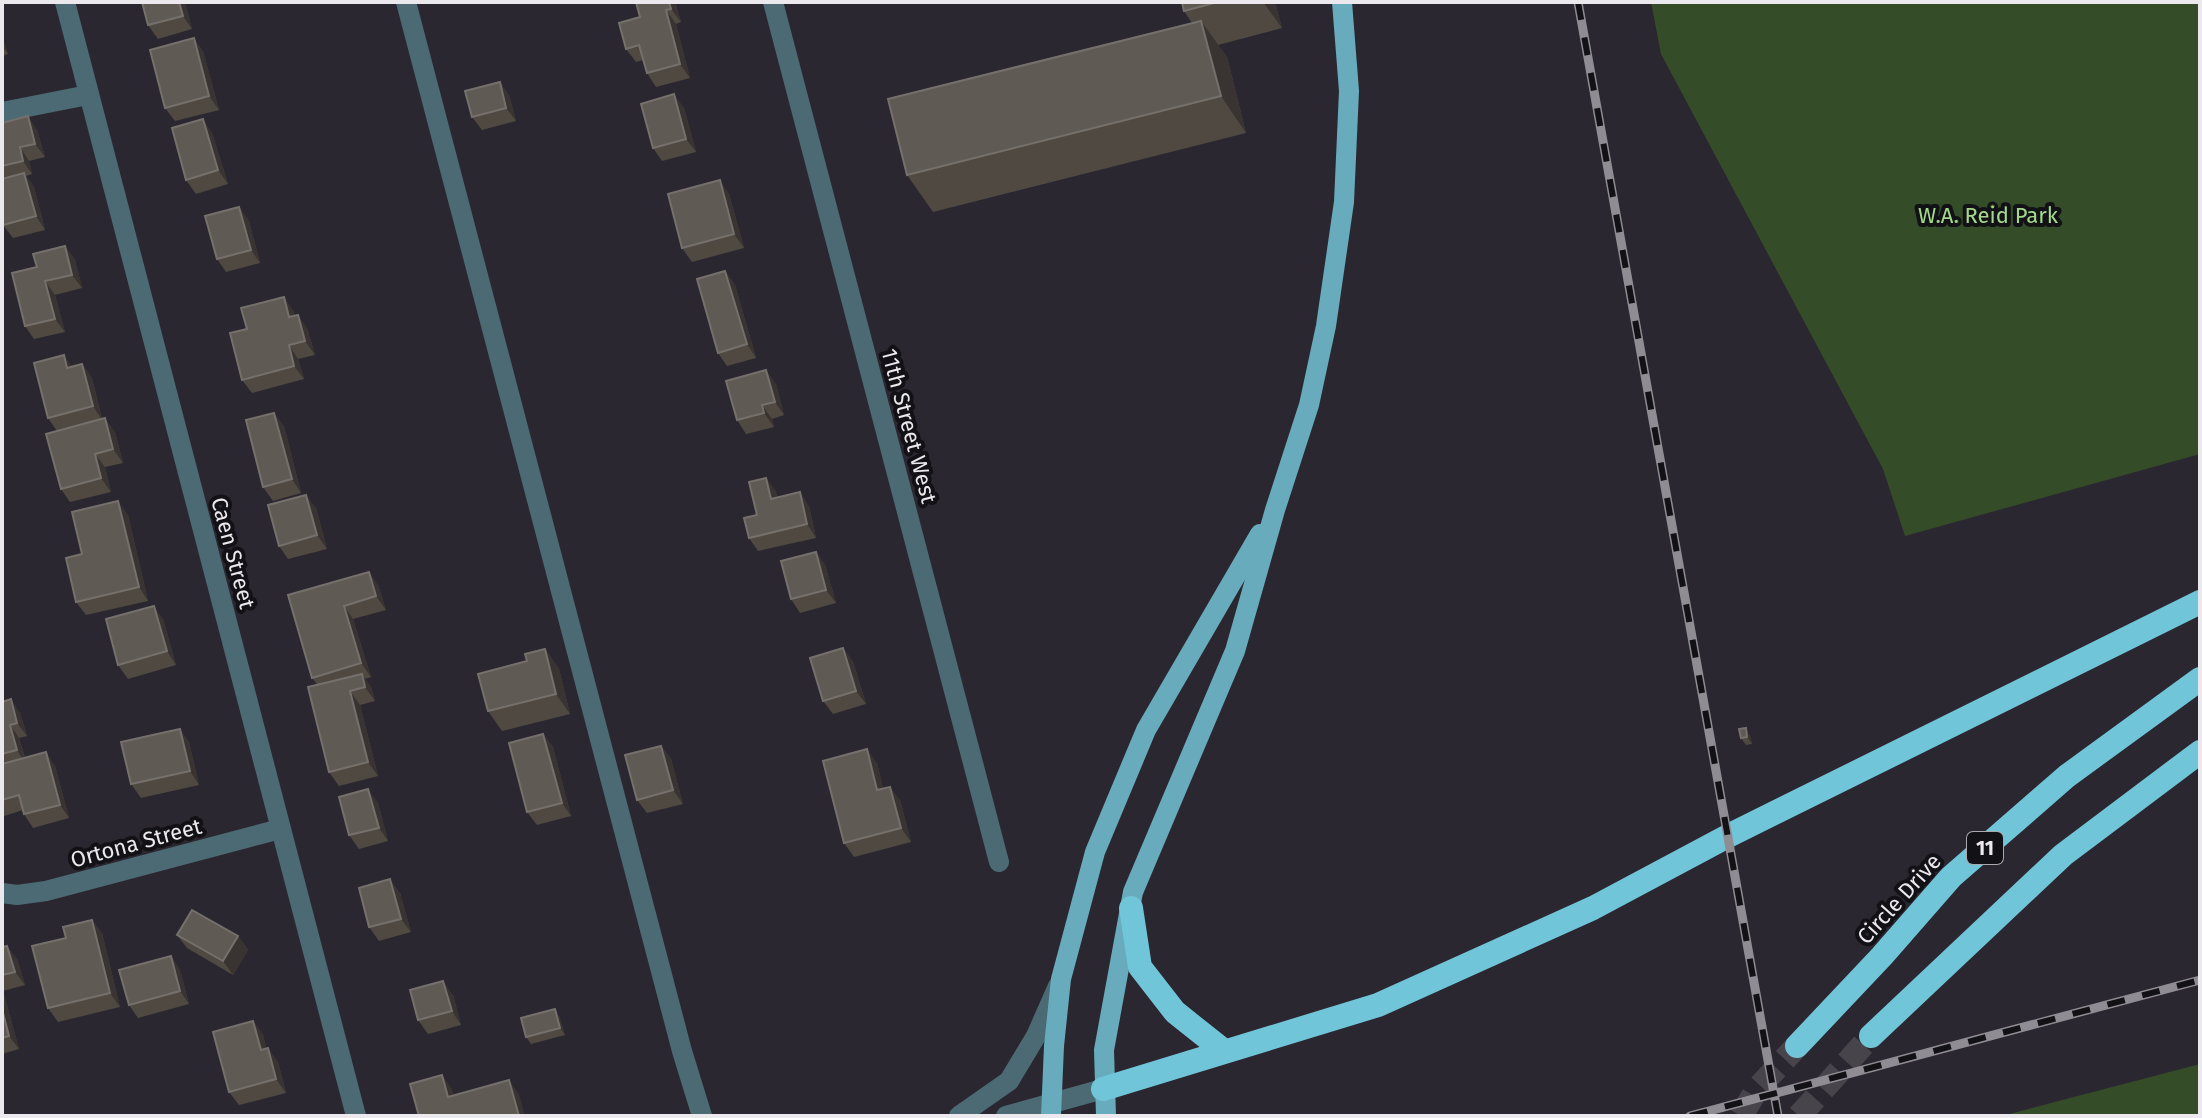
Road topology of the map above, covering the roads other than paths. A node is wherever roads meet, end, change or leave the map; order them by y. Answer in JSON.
{"nodes":[{"id":1,"x":65,"y":2,"type":"edge"},
{"id":2,"x":406,"y":2,"type":"edge"},
{"id":3,"x":773,"y":2,"type":"edge"},
{"id":4,"x":1342,"y":2,"type":"edge"},
{"id":5,"x":88,"y":95,"type":"junction"},
{"id":6,"x":2,"y":112,"type":"edge"},
{"id":7,"x":1275,"y":510,"type":"junction"},
{"id":8,"x":2200,"y":602,"type":"edge"},
{"id":9,"x":2200,"y":679,"type":"edge"},
{"id":10,"x":2200,"y":752,"type":"edge"},
{"id":11,"x":280,"y":829,"type":"junction"},
{"id":12,"x":999,"y":862,"type":"dead end"},
{"id":13,"x":2,"y":893,"type":"edge"},
{"id":14,"x":1131,"y":908,"type":"junction"},
{"id":15,"x":1061,"y":979,"type":"junction"},
{"id":16,"x":1871,"y":1036,"type":"tunnel mouth"},
{"id":17,"x":1797,"y":1046,"type":"tunnel mouth"},
{"id":18,"x":1224,"y":1051,"type":"junction"},
{"id":19,"x":1103,"y":1089,"type":"junction"},
{"id":20,"x":1051,"y":1111,"type":"edge"},
{"id":21,"x":356,"y":1116,"type":"edge"},
{"id":22,"x":702,"y":1116,"type":"edge"},
{"id":23,"x":959,"y":1116,"type":"edge"},
{"id":24,"x":1006,"y":1116,"type":"edge"},
{"id":25,"x":1106,"y":1116,"type":"edge"}],
"edges":[{"from":1,"to":5,"type":"street","name":"Caen Street"},
{"from":2,"to":22,"type":"street"},
{"from":3,"to":12,"type":"street","name":"11th Street West"},
{"from":4,"to":7,"type":"main road"},
{"from":5,"to":6,"type":"street"},
{"from":5,"to":11,"type":"street","name":"Caen Street"},
{"from":7,"to":14,"type":"main road"},
{"from":7,"to":15,"type":"main road"},
{"from":8,"to":18,"type":"highway"},
{"from":9,"to":17,"type":"highway","name":"Circle Drive","number":"11"},
{"from":10,"to":16,"type":"highway"},
{"from":11,"to":13,"type":"street","name":"Ortona Street"},
{"from":11,"to":21,"type":"street","name":"Caen Street"},
{"from":14,"to":18,"type":"highway"},
{"from":14,"to":19,"type":"main road"},
{"from":15,"to":20,"type":"main road"},
{"from":15,"to":23,"type":"street"},
{"from":18,"to":19,"type":"highway"},
{"from":19,"to":20,"type":"street"},
{"from":19,"to":25,"type":"main road"},
{"from":20,"to":24,"type":"street"}]}
